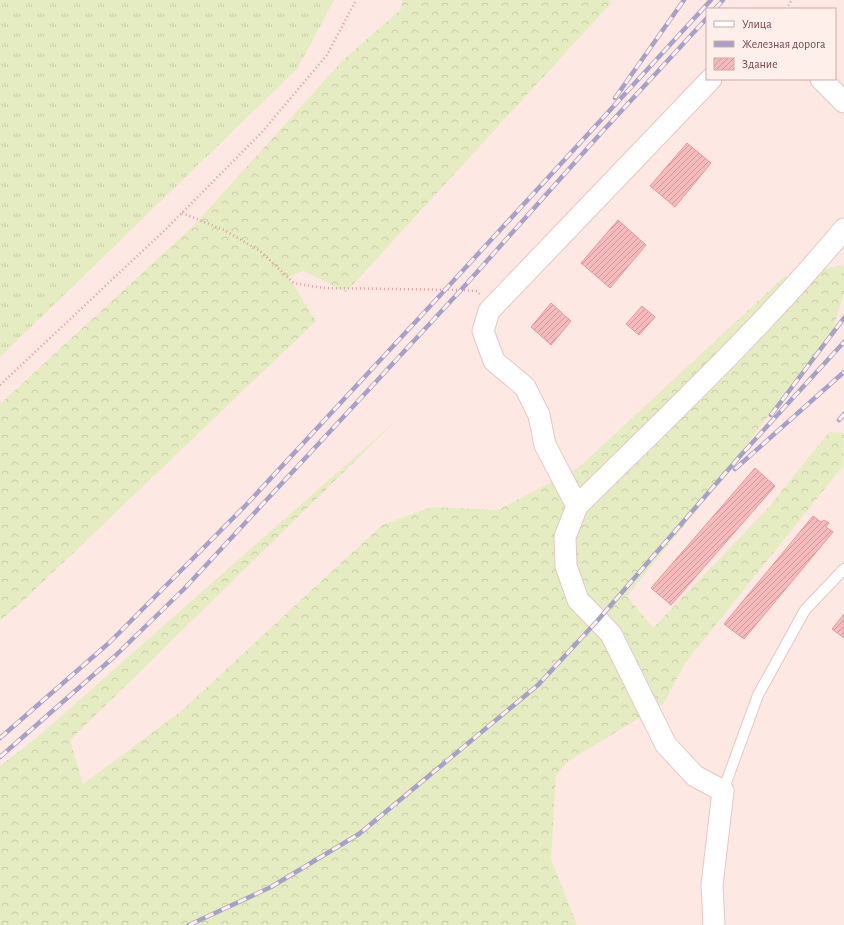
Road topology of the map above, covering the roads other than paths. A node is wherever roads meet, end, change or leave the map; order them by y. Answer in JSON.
{"nodes":[{"id":1,"x":710,"y":80,"type":"edge"},
{"id":2,"x":822,"y":80,"type":"edge"},
{"id":3,"x":844,"y":102,"type":"edge"},
{"id":4,"x":844,"y":229,"type":"edge"},
{"id":5,"x":577,"y":506,"type":"junction"},
{"id":6,"x":844,"y":569,"type":"edge"},
{"id":7,"x":723,"y":792,"type":"junction"},
{"id":8,"x":714,"y":925,"type":"edge"}],
"edges":[{"from":1,"to":5,"type":"street"},
{"from":2,"to":3,"type":"street"},
{"from":4,"to":5,"type":"street"},
{"from":5,"to":7,"type":"street"},
{"from":6,"to":7,"type":"lane"},
{"from":7,"to":8,"type":"street"}]}
